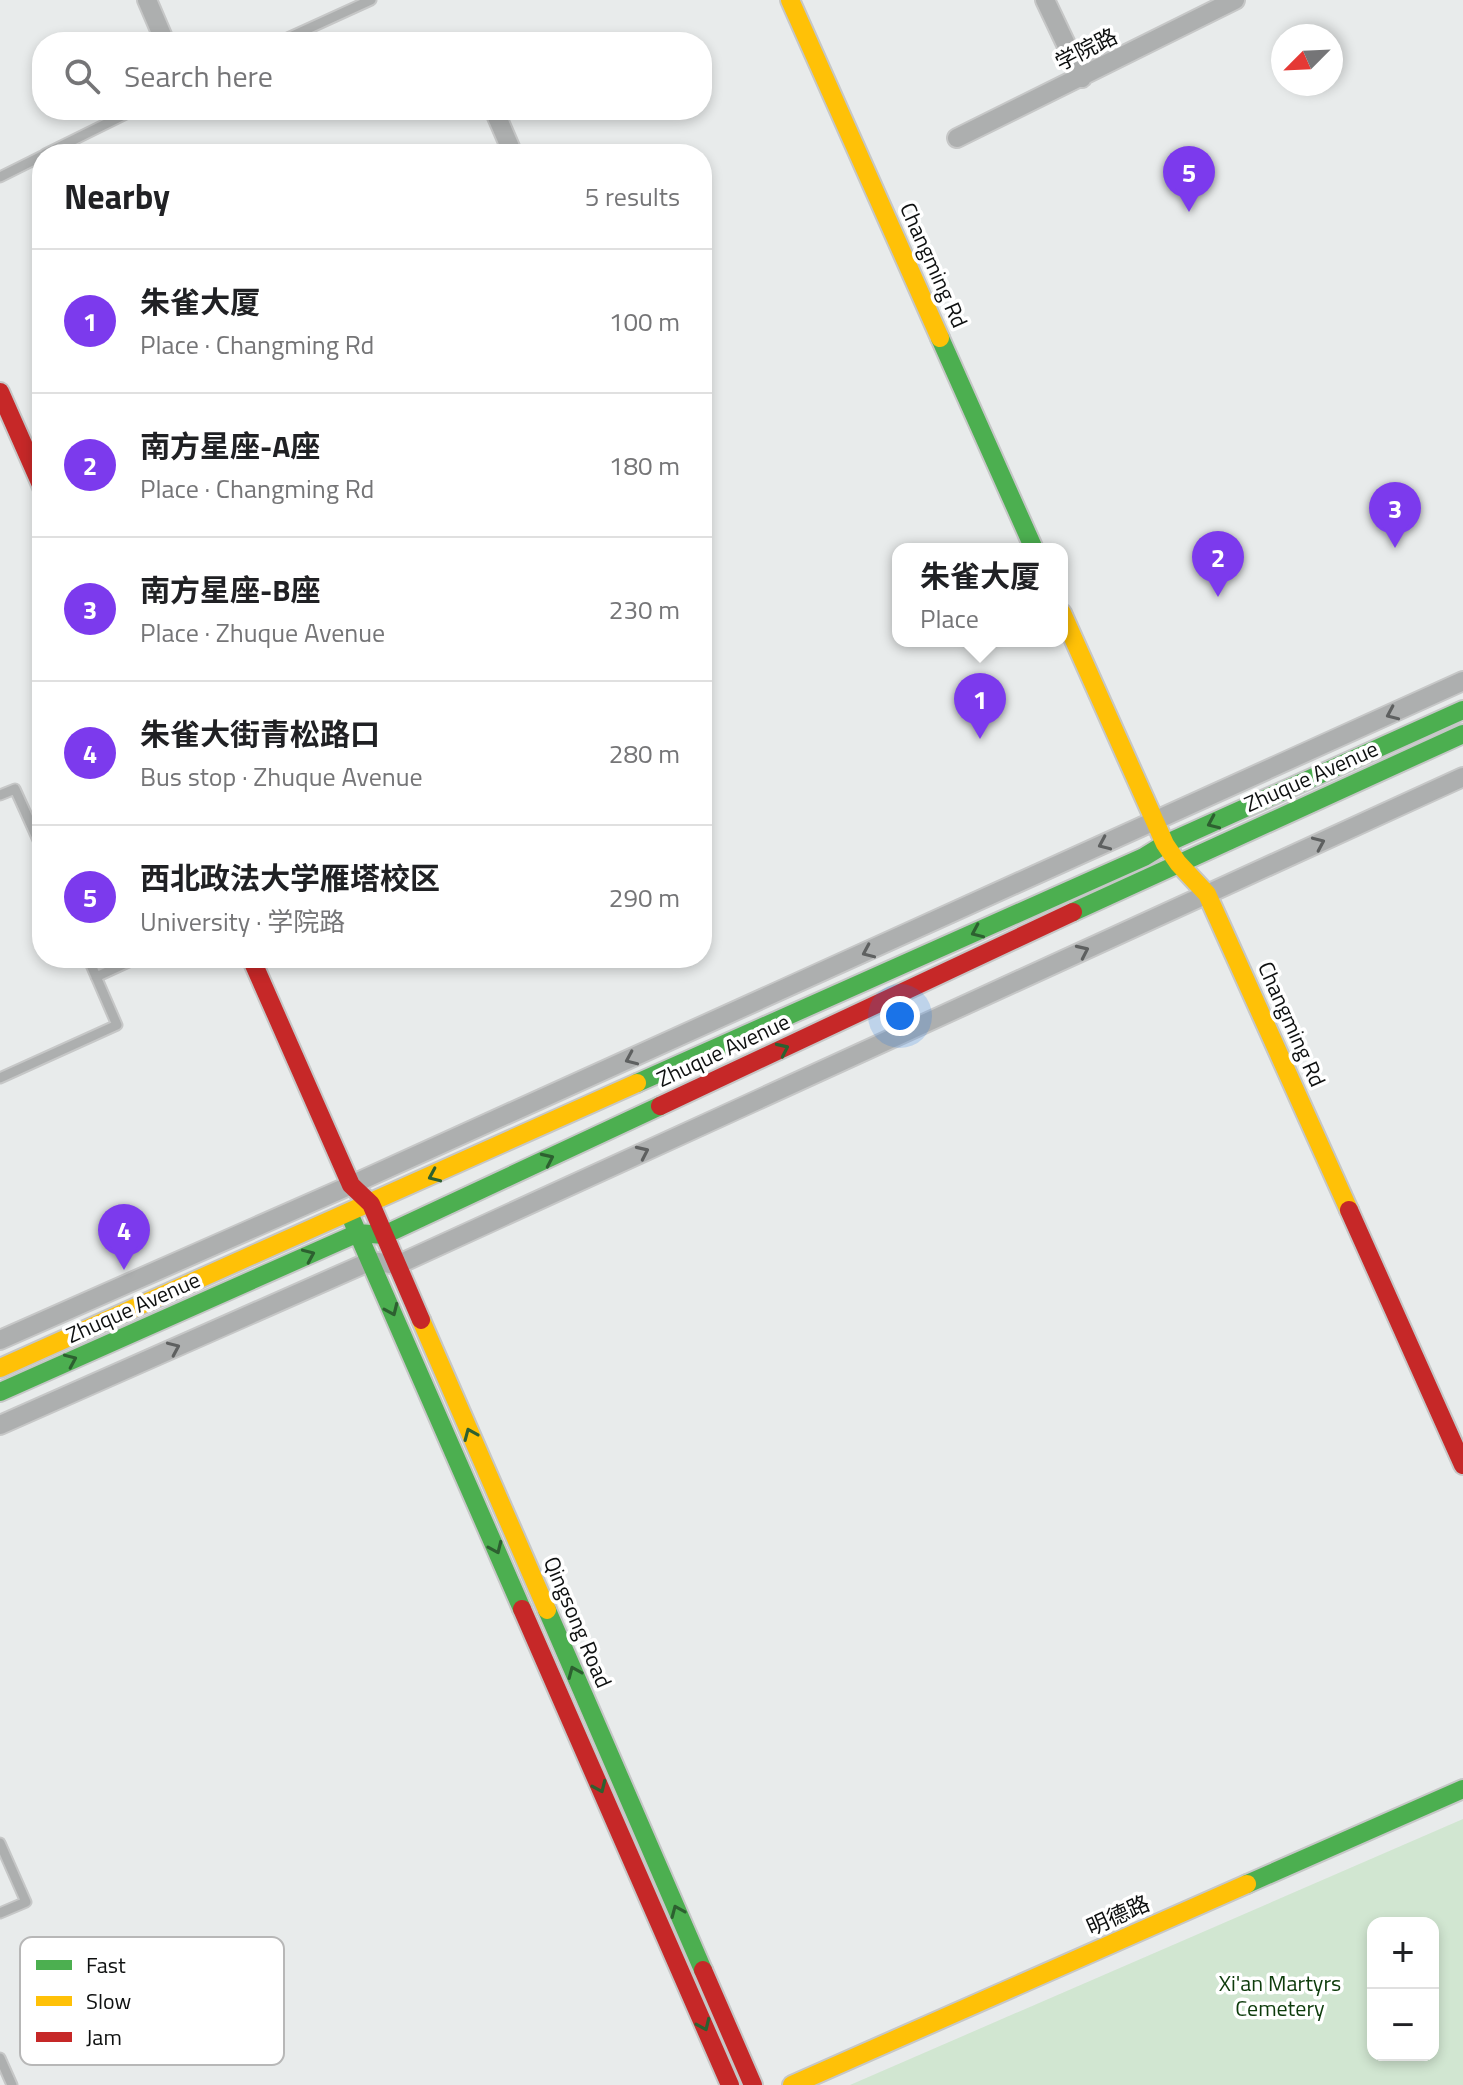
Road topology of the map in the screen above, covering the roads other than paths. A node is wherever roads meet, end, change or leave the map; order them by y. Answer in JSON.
{"nodes":[{"id":1,"x":147,"y":0,"type":"edge"},
{"id":2,"x":371,"y":0,"type":"edge"},
{"id":3,"x":790,"y":0,"type":"edge"},
{"id":4,"x":1045,"y":0,"type":"edge"},
{"id":5,"x":1235,"y":0,"type":"edge"},
{"id":6,"x":161,"y":32,"type":"edge"},
{"id":7,"x":301,"y":32,"type":"edge"},
{"id":8,"x":1082,"y":78,"type":"junction"},
{"id":9,"x":114,"y":120,"type":"edge"},
{"id":10,"x":498,"y":120,"type":"edge"},
{"id":11,"x":957,"y":138,"type":"dead end"},
{"id":12,"x":66,"y":144,"type":"edge"},
{"id":13,"x":509,"y":144,"type":"edge"},
{"id":14,"x":32,"y":161,"type":"edge"},
{"id":15,"x":0,"y":177,"type":"edge"},
{"id":16,"x":0,"y":392,"type":"edge"},
{"id":17,"x":32,"y":462,"type":"edge"},
{"id":18,"x":1031,"y":543,"type":"edge"},
{"id":19,"x":1068,"y":626,"type":"edge"},
{"id":20,"x":1463,"y":681,"type":"edge"},
{"id":21,"x":1463,"y":710,"type":"edge"},
{"id":22,"x":1463,"y":734,"type":"edge"},
{"id":23,"x":1463,"y":777,"type":"edge"},
{"id":24,"x":0,"y":795,"type":"edge"},
{"id":25,"x":30,"y":821,"type":"joint"},
{"id":26,"x":1155,"y":822,"type":"junction"},
{"id":27,"x":32,"y":826,"type":"edge"},
{"id":28,"x":1165,"y":844,"type":"junction"},
{"id":29,"x":1178,"y":863,"type":"junction"},
{"id":30,"x":1207,"y":894,"type":"junction"},
{"id":31,"x":92,"y":968,"type":"edge"},
{"id":32,"x":115,"y":968,"type":"edge"},
{"id":33,"x":255,"y":968,"type":"edge"},
{"id":34,"x":96,"y":977,"type":"junction"},
{"id":35,"x":0,"y":1078,"type":"edge"},
{"id":36,"x":351,"y":1185,"type":"junction"},
{"id":37,"x":371,"y":1204,"type":"junction"},
{"id":38,"x":350,"y":1214,"type":"junction"},
{"id":39,"x":358,"y":1233,"type":"junction"},
{"id":40,"x":384,"y":1235,"type":"junction"},
{"id":41,"x":371,"y":1261,"type":"junction"},
{"id":42,"x":397,"y":1265,"type":"junction"},
{"id":43,"x":0,"y":1340,"type":"edge"},
{"id":44,"x":0,"y":1368,"type":"edge"},
{"id":45,"x":0,"y":1392,"type":"edge"},
{"id":46,"x":0,"y":1425,"type":"edge"},
{"id":47,"x":1463,"y":1465,"type":"edge"},
{"id":48,"x":1463,"y":1789,"type":"edge"},
{"id":49,"x":0,"y":1843,"type":"edge"},
{"id":50,"x":0,"y":1913,"type":"edge"},
{"id":51,"x":0,"y":2058,"type":"edge"},
{"id":52,"x":12,"y":2085,"type":"edge"},
{"id":53,"x":730,"y":2085,"type":"edge"},
{"id":54,"x":753,"y":2085,"type":"edge"},
{"id":55,"x":792,"y":2085,"type":"edge"}],
"edges":[{"from":1,"to":6,"type":"street"},
{"from":2,"to":7,"type":"lane"},
{"from":3,"to":18,"type":"main road","name":"Changming Rd"},
{"from":4,"to":8,"type":"street"},
{"from":5,"to":8,"type":"street","name":"学院路"},
{"from":8,"to":11,"type":"street","name":"学院路"},
{"from":9,"to":12,"type":"lane"},
{"from":10,"to":13,"type":"street"},
{"from":14,"to":15,"type":"lane"},
{"from":16,"to":17,"type":"main road"},
{"from":19,"to":26,"type":"main road","name":"Changming Rd"},
{"from":20,"to":26,"type":"street","name":"Zhuque Avenue","one_way":true},
{"from":21,"to":28,"type":"main road","name":"Zhuque Avenue","one_way":true},
{"from":22,"to":29,"type":"main road","name":"Zhuque Avenue"},
{"from":30,"to":23,"type":"street","one_way":true},
{"from":24,"to":25,"type":"lane"},
{"from":25,"to":27,"type":"lane"},
{"from":26,"to":28,"type":"main road","name":"Changming Rd"},
{"from":26,"to":36,"type":"street","name":"Zhuque Avenue","one_way":true},
{"from":28,"to":29,"type":"main road","name":"Changming Rd"},
{"from":28,"to":37,"type":"main road","name":"Zhuque Avenue","one_way":true},
{"from":29,"to":30,"type":"main road","name":"Changming Rd"},
{"from":40,"to":29,"type":"main road","name":"Zhuque Avenue","one_way":true},
{"from":42,"to":30,"type":"street","one_way":true},
{"from":30,"to":47,"type":"main road","name":"Changming Rd"},
{"from":31,"to":34,"type":"lane"},
{"from":32,"to":34,"type":"lane"},
{"from":33,"to":36,"type":"main road","name":"Qingsong Road"},
{"from":34,"to":35,"type":"lane"},
{"from":36,"to":37,"type":"main road","name":"Qingsong Road"},
{"from":36,"to":38,"type":"main road","name":"Qingsong Road"},
{"from":36,"to":43,"type":"street","name":"Zhuque Avenue"},
{"from":37,"to":38,"type":"main road","name":"Zhuque Avenue"},
{"from":37,"to":40,"type":"main road","name":"Qingsong Road"},
{"from":38,"to":39,"type":"main road","name":"Qingsong Road"},
{"from":38,"to":44,"type":"main road","name":"Zhuque Avenue"},
{"from":39,"to":40,"type":"main road","name":"Zhuque Avenue"},
{"from":39,"to":41,"type":"main road","name":"Qingsong Road"},
{"from":45,"to":39,"type":"main road","name":"Zhuque Avenue","one_way":true},
{"from":40,"to":42,"type":"main road","name":"Qingsong Road"},
{"from":41,"to":42,"type":"street"},
{"from":46,"to":41,"type":"street","one_way":true},
{"from":41,"to":53,"type":"main road","name":"Qingsong Road","one_way":true},
{"from":54,"to":42,"type":"main road","name":"Qingsong Road","one_way":true},
{"from":48,"to":55,"type":"main road","name":"明德路"},
{"from":49,"to":50,"type":"lane"},
{"from":51,"to":52,"type":"lane"}]}
